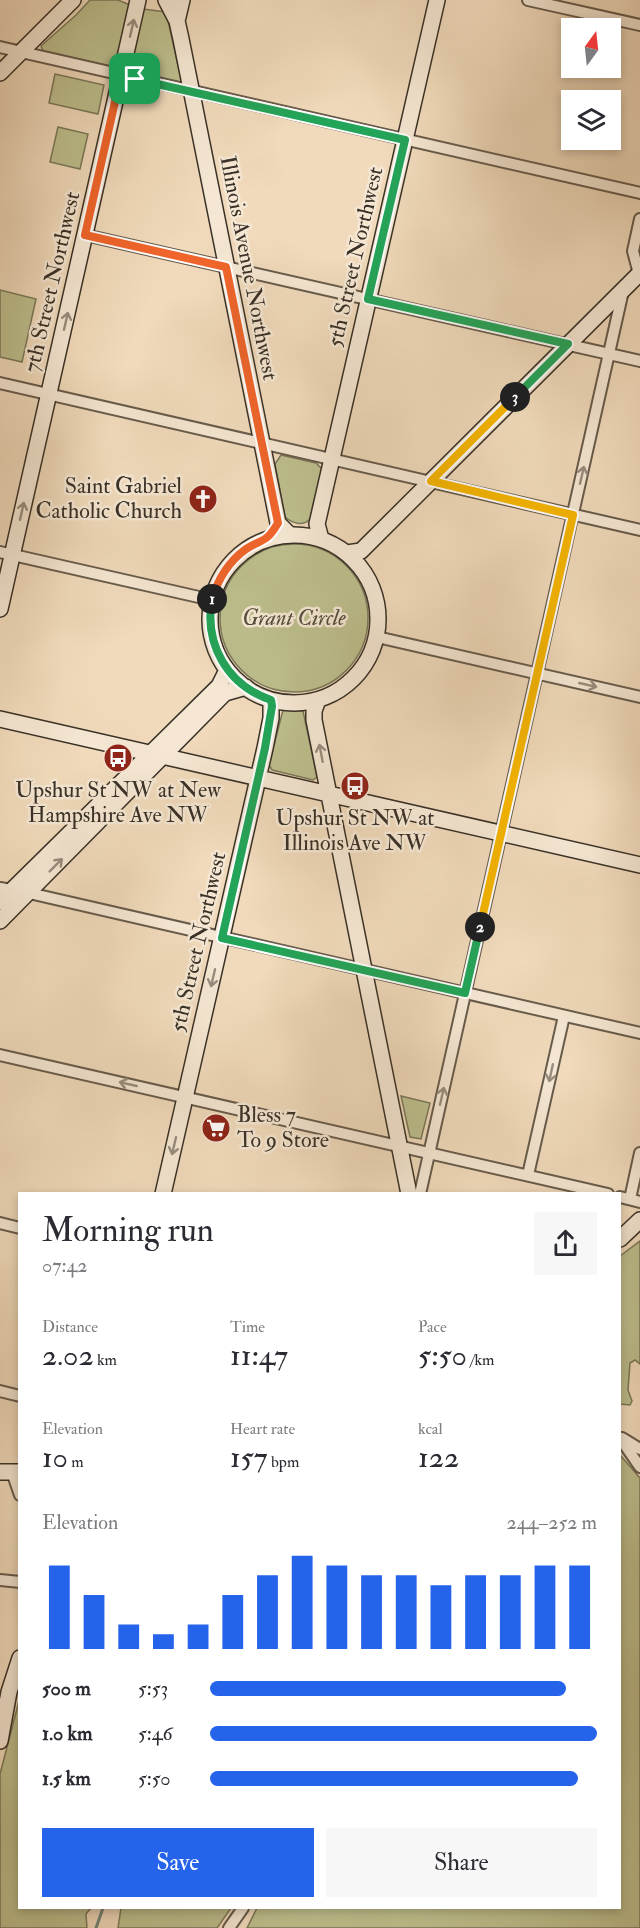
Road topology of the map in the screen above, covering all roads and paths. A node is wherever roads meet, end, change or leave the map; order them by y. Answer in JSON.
{"nodes":[{"id":1,"x":73,"y":0,"type":"edge"},
{"id":2,"x":138,"y":0,"type":"edge"},
{"id":3,"x":155,"y":0,"type":"edge"},
{"id":4,"x":160,"y":0,"type":"edge"},
{"id":5,"x":166,"y":0,"type":"edge"},
{"id":6,"x":182,"y":0,"type":"edge"},
{"id":7,"x":437,"y":0,"type":"edge"},
{"id":8,"x":528,"y":0,"type":"edge"},
{"id":9,"x":177,"y":21,"type":"junction"},
{"id":10,"x":640,"y":25,"type":"edge"},
{"id":11,"x":0,"y":47,"type":"edge"},
{"id":12,"x":20,"y":53,"type":"junction"},
{"id":13,"x":0,"y":73,"type":"edge"},
{"id":14,"x":121,"y":75,"type":"junction"},
{"id":15,"x":192,"y":91,"type":"junction"},
{"id":16,"x":405,"y":140,"type":"junction"},
{"id":17,"x":640,"y":193,"type":"edge"},
{"id":18,"x":640,"y":219,"type":"edge"},
{"id":19,"x":85,"y":235,"type":"junction"},
{"id":20,"x":226,"y":267,"type":"junction"},
{"id":21,"x":640,"y":273,"type":"edge"},
{"id":22,"x":623,"y":291,"type":"junction"},
{"id":23,"x":368,"y":299,"type":"junction"},
{"id":24,"x":568,"y":344,"type":"junction"},
{"id":25,"x":609,"y":354,"type":"junction"},
{"id":26,"x":640,"y":361,"type":"edge"},
{"id":27,"x":0,"y":383,"type":"edge"},
{"id":28,"x":49,"y":395,"type":"junction"},
{"id":29,"x":260,"y":443,"type":"junction"},
{"id":30,"x":331,"y":459,"type":"junction"},
{"id":31,"x":431,"y":481,"type":"junction"},
{"id":32,"x":573,"y":515,"type":"junction"},
{"id":33,"x":278,"y":523,"type":"junction"},
{"id":34,"x":317,"y":524,"type":"junction"},
{"id":35,"x":640,"y":530,"type":"edge"},
{"id":36,"x":297,"y":535,"type":"junction"},
{"id":37,"x":268,"y":538,"type":"junction"},
{"id":38,"x":321,"y":539,"type":"junction"},
{"id":39,"x":6,"y":554,"type":"edge"},
{"id":40,"x":356,"y":557,"type":"junction"},
{"id":41,"x":212,"y":600,"type":"junction"},
{"id":42,"x":0,"y":609,"type":"edge"},
{"id":43,"x":377,"y":637,"type":"junction"},
{"id":44,"x":227,"y":670,"type":"junction"},
{"id":45,"x":537,"y":674,"type":"junction"},
{"id":46,"x":246,"y":687,"type":"junction"},
{"id":47,"x":640,"y":697,"type":"edge"},
{"id":48,"x":271,"y":700,"type":"junction"},
{"id":49,"x":318,"y":700,"type":"junction"},
{"id":50,"x":0,"y":719,"type":"edge"},
{"id":51,"x":158,"y":754,"type":"junction"},
{"id":52,"x":258,"y":778,"type":"junction"},
{"id":53,"x":329,"y":794,"type":"junction"},
{"id":54,"x":501,"y":833,"type":"junction"},
{"id":55,"x":640,"y":865,"type":"edge"},
{"id":56,"x":14,"y":890,"type":"edge"},
{"id":57,"x":0,"y":902,"type":"edge"},
{"id":58,"x":0,"y":921,"type":"edge"},
{"id":59,"x":222,"y":938,"type":"junction"},
{"id":60,"x":364,"y":970,"type":"junction"},
{"id":61,"x":465,"y":993,"type":"junction"},
{"id":62,"x":564,"y":1016,"type":"junction"},
{"id":63,"x":640,"y":1033,"type":"edge"},
{"id":64,"x":0,"y":1055,"type":"edge"},
{"id":65,"x":185,"y":1097,"type":"junction"},
{"id":66,"x":399,"y":1145,"type":"junction"},
{"id":67,"x":429,"y":1153,"type":"junction"},
{"id":68,"x":640,"y":1153,"type":"edge"},
{"id":69,"x":528,"y":1175,"type":"junction"},
{"id":70,"x":163,"y":1192,"type":"edge"},
{"id":71,"x":409,"y":1192,"type":"edge"},
{"id":72,"x":420,"y":1192,"type":"edge"},
{"id":73,"x":600,"y":1192,"type":"edge"},
{"id":74,"x":630,"y":1199,"type":"edge"},
{"id":75,"x":640,"y":1220,"type":"edge"},
{"id":76,"x":0,"y":1223,"type":"edge"},
{"id":77,"x":18,"y":1228,"type":"edge"},
{"id":78,"x":621,"y":1238,"type":"edge"},
{"id":79,"x":0,"y":1391,"type":"edge"},
{"id":80,"x":18,"y":1395,"type":"edge"},
{"id":81,"x":621,"y":1438,"type":"edge"},
{"id":82,"x":621,"y":1438,"type":"edge"},
{"id":83,"x":640,"y":1449,"type":"edge"},
{"id":84,"x":640,"y":1467,"type":"edge"},
{"id":85,"x":11,"y":1472,"type":"edge"},
{"id":86,"x":18,"y":1490,"type":"edge"},
{"id":87,"x":0,"y":1580,"type":"edge"},
{"id":88,"x":18,"y":1582,"type":"edge"},
{"id":89,"x":18,"y":1662,"type":"edge"},
{"id":90,"x":5,"y":1691,"type":"edge"},
{"id":91,"x":0,"y":1741,"type":"edge"},
{"id":92,"x":242,"y":1909,"type":"edge"},
{"id":93,"x":229,"y":1928,"type":"edge"}],
"edges":[{"from":1,"to":12,"type":"street"},
{"from":14,"to":2,"type":"street","name":"7th Street Northwest","one_way":true},
{"from":3,"to":4,"type":"street"},
{"from":5,"to":9,"type":"street","name":"Illinois Avenue Northwest"},
{"from":6,"to":9,"type":"street","name":"Illinois Avenue Northwest"},
{"from":7,"to":16,"type":"street","name":"5th Street Northwest"},
{"from":8,"to":10,"type":"street"},
{"from":9,"to":15,"type":"street","name":"Illinois Avenue Northwest"},
{"from":11,"to":12,"type":"street"},
{"from":12,"to":13,"type":"street"},
{"from":12,"to":14,"type":"street"},
{"from":14,"to":15,"type":"street"},
{"from":14,"to":19,"type":"street","name":"7th Street Northwest"},
{"from":15,"to":16,"type":"street"},
{"from":15,"to":20,"type":"street","name":"Illinois Avenue Northwest"},
{"from":16,"to":17,"type":"street"},
{"from":16,"to":23,"type":"street","name":"5th Street Northwest"},
{"from":18,"to":21,"type":"street"},
{"from":19,"to":20,"type":"street"},
{"from":28,"to":19,"type":"street","name":"7th Street Northwest","one_way":true},
{"from":20,"to":23,"type":"street"},
{"from":20,"to":29,"type":"street","name":"Illinois Avenue Northwest"},
{"from":21,"to":22,"type":"street"},
{"from":22,"to":24,"type":"street"},
{"from":22,"to":25,"type":"street"},
{"from":23,"to":24,"type":"street"},
{"from":23,"to":30,"type":"street","name":"5th Street Northwest"},
{"from":24,"to":25,"type":"street"},
{"from":24,"to":31,"type":"street"},
{"from":25,"to":26,"type":"street"},
{"from":32,"to":25,"type":"street","one_way":true},
{"from":27,"to":28,"type":"street"},
{"from":28,"to":29,"type":"street"},
{"from":39,"to":28,"type":"street","name":"7th Street Northwest","one_way":true},
{"from":29,"to":30,"type":"street"},
{"from":29,"to":33,"type":"street","name":"Illinois Avenue Northwest"},
{"from":30,"to":31,"type":"street"},
{"from":30,"to":34,"type":"street","name":"5th Street Northwest"},
{"from":31,"to":32,"type":"street"},
{"from":31,"to":40,"type":"street"},
{"from":32,"to":35,"type":"street"},
{"from":32,"to":45,"type":"street"},
{"from":33,"to":36,"type":"street"},
{"from":33,"to":37,"type":"street"},
{"from":34,"to":36,"type":"street"},
{"from":34,"to":38,"type":"street","name":"5th Street Northwest"},
{"from":36,"to":37,"type":"street"},
{"from":36,"to":38,"type":"street"},
{"from":37,"to":41,"type":"street"},
{"from":38,"to":40,"type":"street"},
{"from":39,"to":41,"type":"street"},
{"from":39,"to":42,"type":"street","name":"7th Street Northwest"},
{"from":40,"to":43,"type":"street"},
{"from":41,"to":44,"type":"street"},
{"from":43,"to":45,"type":"street"},
{"from":43,"to":49,"type":"street"},
{"from":44,"to":46,"type":"street"},
{"from":44,"to":51,"type":"street"},
{"from":45,"to":47,"type":"street","one_way":true},
{"from":45,"to":54,"type":"street"},
{"from":46,"to":48,"type":"street"},
{"from":46,"to":51,"type":"street"},
{"from":48,"to":49,"type":"street"},
{"from":48,"to":52,"type":"street","name":"5th Street Northwest"},
{"from":53,"to":49,"type":"street","one_way":true},
{"from":50,"to":51,"type":"street"},
{"from":51,"to":52,"type":"street"},
{"from":51,"to":56,"type":"street"},
{"from":52,"to":53,"type":"street"},
{"from":52,"to":59,"type":"street","name":"5th Street Northwest"},
{"from":53,"to":54,"type":"street"},
{"from":53,"to":60,"type":"street"},
{"from":54,"to":55,"type":"street"},
{"from":54,"to":61,"type":"street"},
{"from":56,"to":57,"type":"street"},
{"from":56,"to":58,"type":"street"},
{"from":56,"to":59,"type":"street"},
{"from":59,"to":60,"type":"street"},
{"from":59,"to":65,"type":"street","name":"5th Street Northwest","one_way":true},
{"from":60,"to":61,"type":"street"},
{"from":60,"to":66,"type":"street"},
{"from":61,"to":62,"type":"street"},
{"from":67,"to":61,"type":"street","one_way":true},
{"from":62,"to":63,"type":"street"},
{"from":62,"to":69,"type":"street","one_way":true},
{"from":65,"to":64,"type":"street","one_way":true},
{"from":65,"to":66,"type":"street"},
{"from":65,"to":70,"type":"street","name":"5th Street Northwest","one_way":true},
{"from":66,"to":67,"type":"street"},
{"from":66,"to":71,"type":"street"},
{"from":67,"to":69,"type":"street"},
{"from":67,"to":72,"type":"street"},
{"from":68,"to":74,"type":"street"},
{"from":69,"to":73,"type":"street"},
{"from":75,"to":78,"type":"street"},
{"from":76,"to":77,"type":"street"},
{"from":79,"to":80,"type":"street"},
{"from":81,"to":83,"type":"street"},
{"from":82,"to":84,"type":"street"},
{"from":85,"to":86,"type":"street"},
{"from":87,"to":88,"type":"street"},
{"from":89,"to":90,"type":"street"},
{"from":90,"to":91,"type":"street"},
{"from":92,"to":93,"type":"street"}]}
